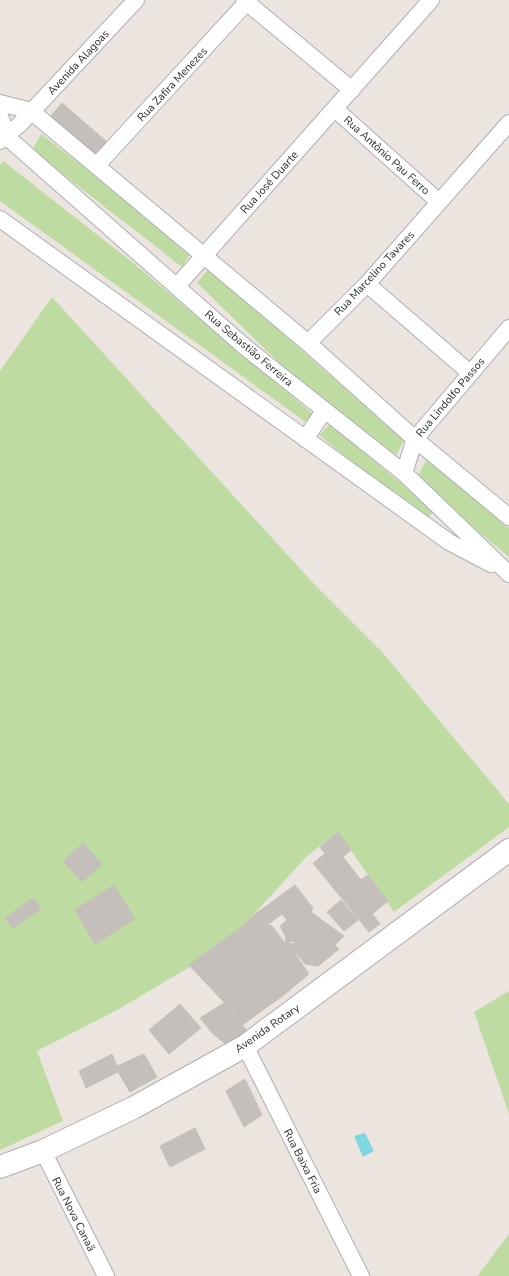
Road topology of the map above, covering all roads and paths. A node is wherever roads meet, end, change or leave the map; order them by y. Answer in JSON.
{"nodes":[{"id":1,"x":136,"y":0,"type":"edge"},
{"id":2,"x":431,"y":0,"type":"edge"},
{"id":3,"x":245,"y":1,"type":"edge"},
{"id":4,"x":352,"y":90,"type":"junction"},
{"id":5,"x":0,"y":103,"type":"edge"},
{"id":6,"x":335,"y":109,"type":"junction"},
{"id":7,"x":31,"y":111,"type":"junction"},
{"id":8,"x":0,"y":116,"type":"edge"},
{"id":9,"x":509,"y":123,"type":"edge"},
{"id":10,"x":3,"y":139,"type":"edge"},
{"id":11,"x":97,"y":165,"type":"junction"},
{"id":12,"x":439,"y":202,"type":"junction"},
{"id":13,"x":0,"y":219,"type":"edge"},
{"id":14,"x":203,"y":255,"type":"junction"},
{"id":15,"x":367,"y":284,"type":"junction"},
{"id":16,"x":177,"y":286,"type":"junction"},
{"id":17,"x":509,"y":328,"type":"edge"},
{"id":18,"x":308,"y":343,"type":"junction"},
{"id":19,"x":470,"y":373,"type":"junction"},
{"id":20,"x":324,"y":411,"type":"junction"},
{"id":21,"x":305,"y":439,"type":"junction"},
{"id":22,"x":415,"y":439,"type":"junction"},
{"id":23,"x":404,"y":473,"type":"junction"},
{"id":24,"x":509,"y":517,"type":"edge"},
{"id":25,"x":509,"y":574,"type":"edge"},
{"id":26,"x":509,"y":850,"type":"edge"},
{"id":27,"x":245,"y":1046,"type":"junction"},
{"id":28,"x":43,"y":1151,"type":"junction"},
{"id":29,"x":0,"y":1167,"type":"edge"},
{"id":30,"x":106,"y":1276,"type":"edge"},
{"id":31,"x":361,"y":1276,"type":"edge"}],
"edges":[{"from":1,"to":7,"type":"street","name":"Avenida Alagoas"},
{"from":2,"to":4,"type":"street","name":"Rua José Duarte"},
{"from":3,"to":4,"type":"street"},
{"from":3,"to":11,"type":"street","name":"Rua Zafira Menezes"},
{"from":4,"to":6,"type":"street","name":"Rua José Duarte"},
{"from":5,"to":7,"type":"street"},
{"from":6,"to":12,"type":"street","name":"Rua Antônio Pau Ferro"},
{"from":6,"to":14,"type":"street","name":"Rua José Duarte"},
{"from":7,"to":10,"type":"street","name":"Avenida Alagoas"},
{"from":7,"to":11,"type":"street"},
{"from":8,"to":10,"type":"street"},
{"from":9,"to":12,"type":"street","name":"Rua Marcelino Tavares"},
{"from":10,"to":16,"type":"street","name":"Rua Sebastião Ferreira"},
{"from":11,"to":14,"type":"street"},
{"from":12,"to":15,"type":"street","name":"Rua Marcelino Tavares"},
{"from":13,"to":21,"type":"street","name":"Rua Sebastião Ferreira"},
{"from":14,"to":16,"type":"street","name":"Rua José Duarte"},
{"from":14,"to":18,"type":"street"},
{"from":15,"to":18,"type":"street","name":"Rua Marcelino Tavares"},
{"from":15,"to":19,"type":"street"},
{"from":16,"to":20,"type":"street","name":"Rua Sebastião Ferreira"},
{"from":17,"to":19,"type":"street","name":"Rua Lindolfo Passos"},
{"from":18,"to":22,"type":"street"},
{"from":19,"to":22,"type":"street","name":"Rua Lindolfo Passos"},
{"from":20,"to":21,"type":"street"},
{"from":20,"to":23,"type":"street","name":"Rua Sebastião Ferreira"},
{"from":21,"to":25,"type":"street","name":"Rua Sebastião Ferreira"},
{"from":22,"to":23,"type":"street","name":"Rua Lindolfo Passos"},
{"from":22,"to":24,"type":"street"},
{"from":23,"to":25,"type":"street","name":"Rua Sebastião Ferreira"},
{"from":26,"to":27,"type":"main road","name":"Avenida Rotary"},
{"from":27,"to":28,"type":"main road","name":"Avenida Rotary"},
{"from":27,"to":31,"type":"street","name":"Rua Baixa Fria"},
{"from":28,"to":29,"type":"main road","name":"Avenida Rotary"},
{"from":28,"to":30,"type":"street","name":"Rua Nova Canaã"}]}
